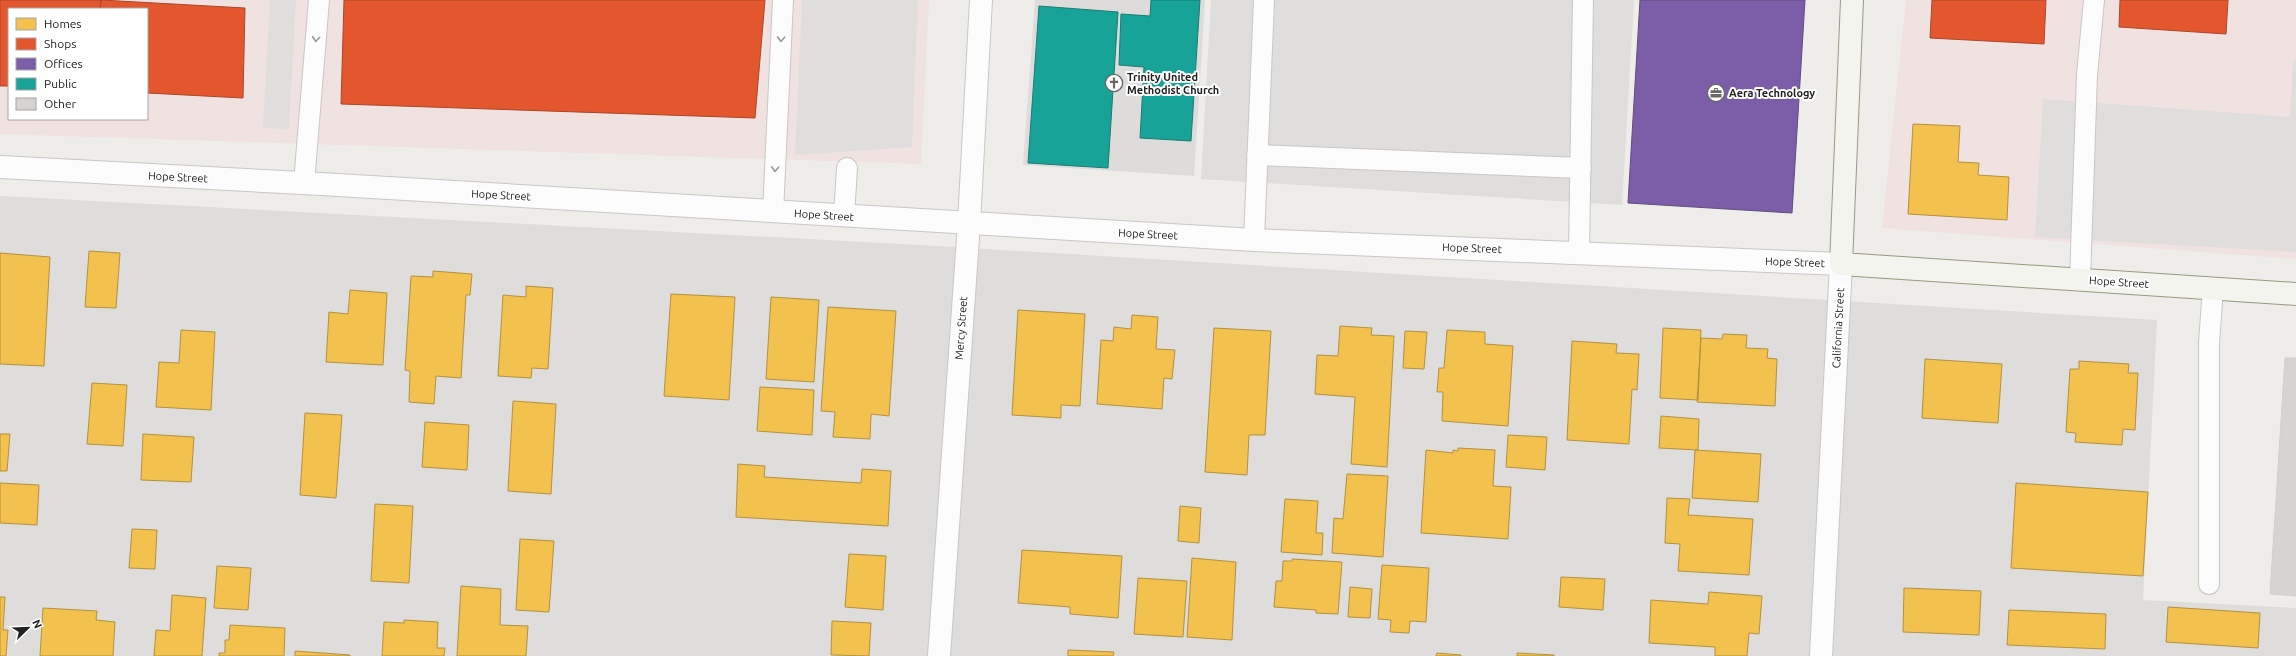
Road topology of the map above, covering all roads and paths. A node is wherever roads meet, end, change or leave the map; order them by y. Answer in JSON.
{"nodes":[{"id":1,"x":319,"y":0,"type":"edge"},
{"id":2,"x":783,"y":0,"type":"edge"},
{"id":3,"x":981,"y":0,"type":"edge"},
{"id":4,"x":1264,"y":0,"type":"edge"},
{"id":5,"x":1583,"y":0,"type":"edge"},
{"id":6,"x":1852,"y":0,"type":"edge"},
{"id":7,"x":2094,"y":0,"type":"edge"},
{"id":8,"x":1257,"y":155,"type":"junction"},
{"id":9,"x":0,"y":167,"type":"edge"},
{"id":10,"x":847,"y":168,"type":"dead end"},
{"id":11,"x":1581,"y":168,"type":"junction"},
{"id":12,"x":304,"y":183,"type":"junction"},
{"id":13,"x":773,"y":212,"type":"junction"},
{"id":14,"x":844,"y":216,"type":"junction"},
{"id":15,"x":969,"y":223,"type":"junction"},
{"id":16,"x":1254,"y":240,"type":"junction"},
{"id":17,"x":1579,"y":252,"type":"junction"},
{"id":18,"x":1841,"y":264,"type":"junction"},
{"id":19,"x":2080,"y":280,"type":"junction"},
{"id":20,"x":2213,"y":288,"type":"junction"},
{"id":21,"x":2296,"y":294,"type":"edge"},
{"id":22,"x":2208,"y":584,"type":"dead end"},
{"id":23,"x":939,"y":656,"type":"edge"},
{"id":24,"x":1821,"y":656,"type":"edge"}],
"edges":[{"from":1,"to":12,"type":"lane","one_way":true},
{"from":2,"to":13,"type":"lane","one_way":true},
{"from":3,"to":15,"type":"street","name":"Mercy Street"},
{"from":4,"to":8,"type":"lane"},
{"from":5,"to":11,"type":"lane"},
{"from":6,"to":18,"type":"street","name":"California Street"},
{"from":7,"to":19,"type":"lane"},
{"from":8,"to":11,"type":"lane"},
{"from":8,"to":16,"type":"lane"},
{"from":9,"to":12,"type":"street","name":"Hope Street"},
{"from":10,"to":14,"type":"lane"},
{"from":11,"to":17,"type":"lane"},
{"from":12,"to":13,"type":"street","name":"Hope Street"},
{"from":13,"to":14,"type":"street","name":"Hope Street"},
{"from":14,"to":15,"type":"street","name":"Hope Street"},
{"from":15,"to":16,"type":"street","name":"Hope Street"},
{"from":15,"to":23,"type":"street","name":"Mercy Street"},
{"from":16,"to":17,"type":"street","name":"Hope Street"},
{"from":17,"to":18,"type":"street","name":"Hope Street"},
{"from":18,"to":19,"type":"street","name":"Hope Street"},
{"from":18,"to":24,"type":"street","name":"California Street"},
{"from":19,"to":20,"type":"street","name":"Hope Street"},
{"from":20,"to":21,"type":"street","name":"Hope Street"},
{"from":20,"to":22,"type":"lane"}]}
